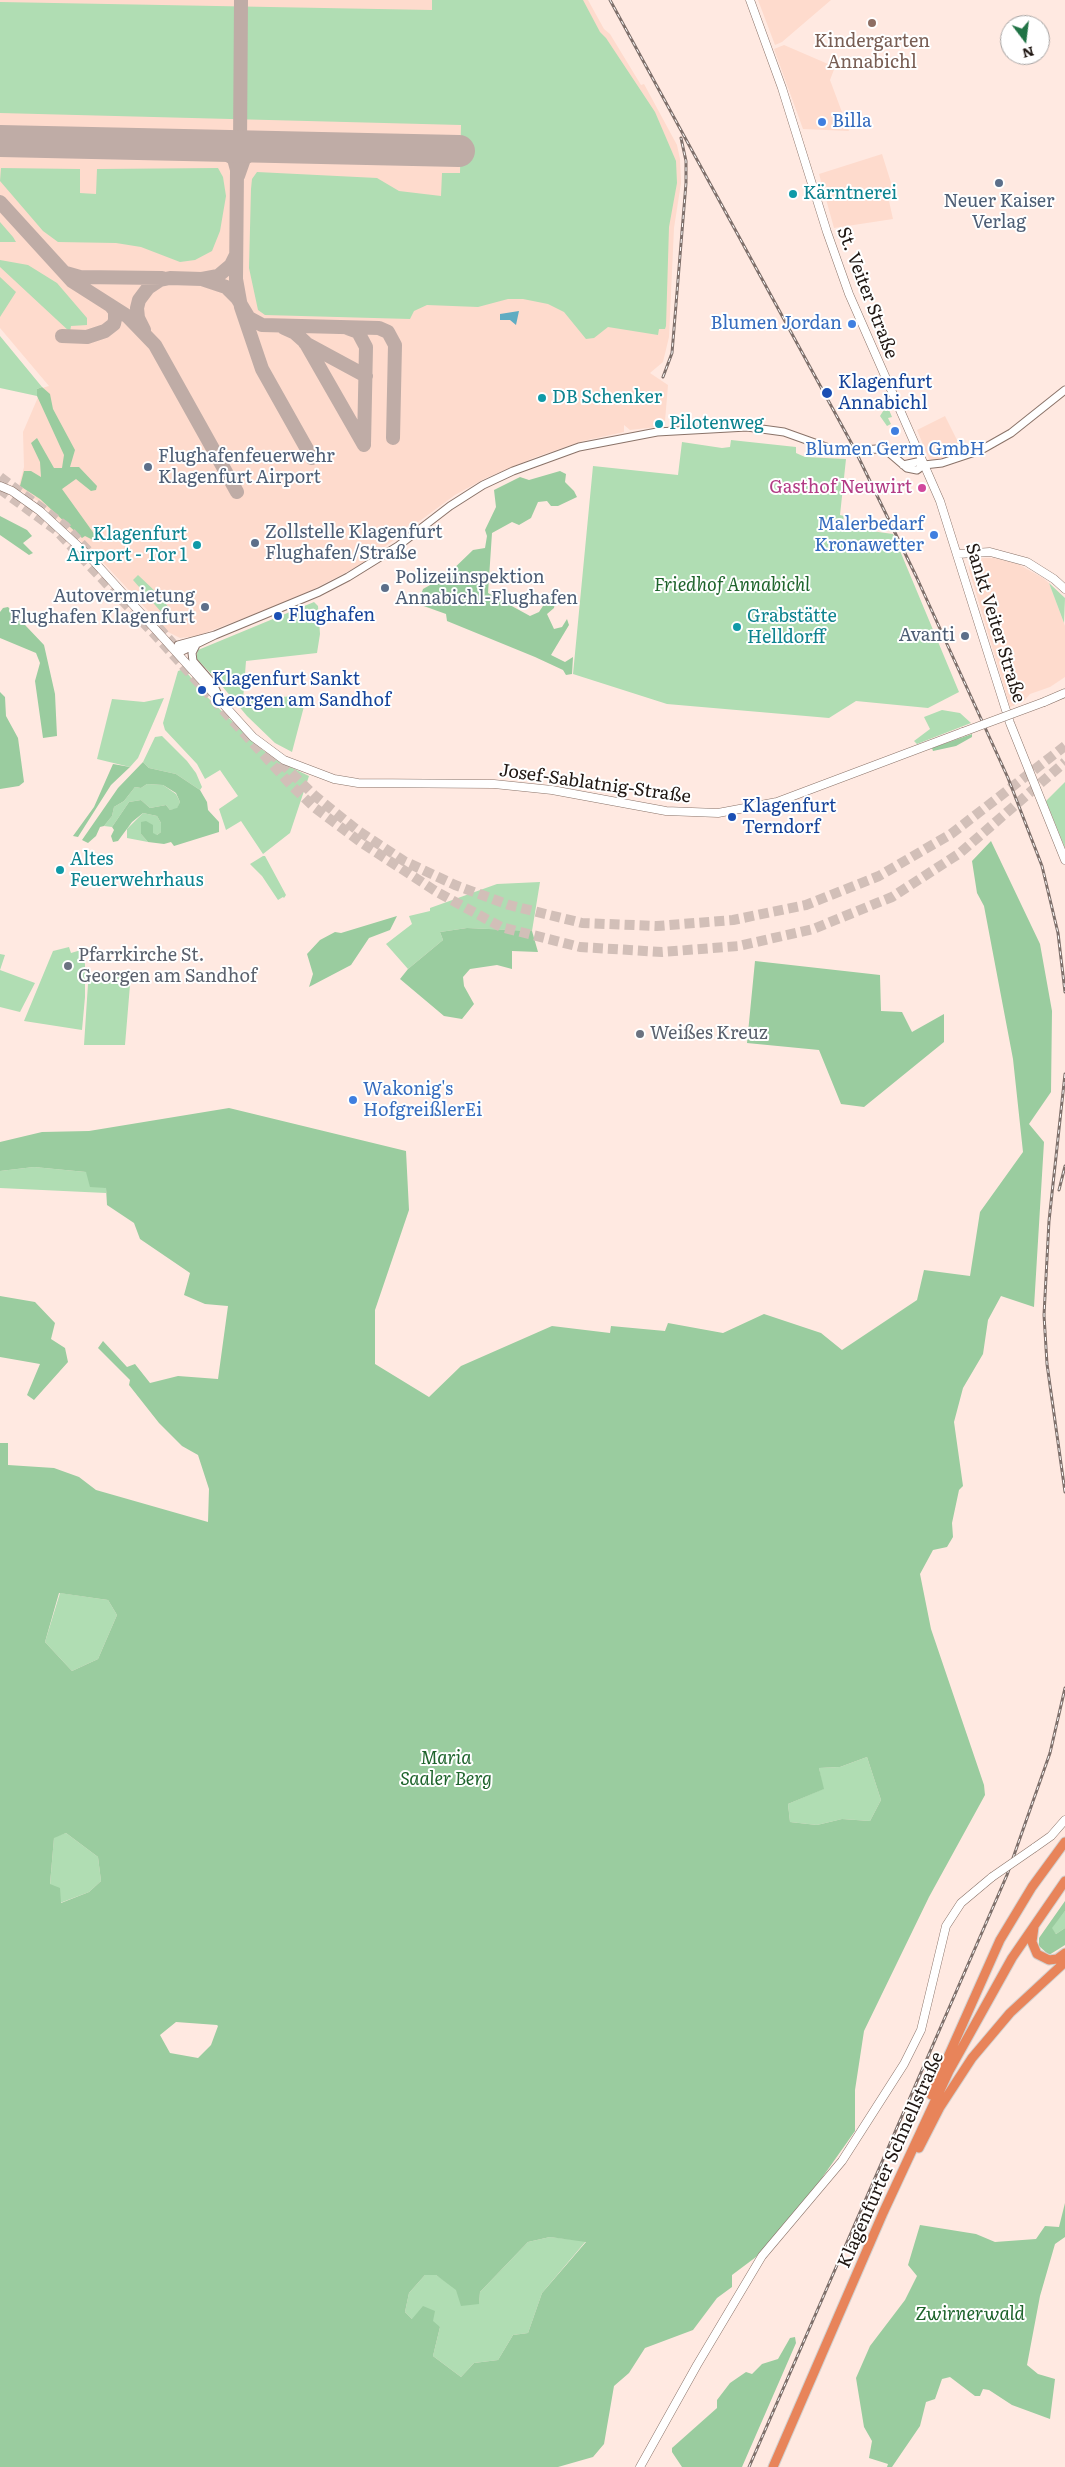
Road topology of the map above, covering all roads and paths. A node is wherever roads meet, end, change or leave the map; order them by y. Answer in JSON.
{"nodes":[{"id":1,"x":750,"y":0,"type":"edge"},
{"id":2,"x":1065,"y":390,"type":"edge"},
{"id":3,"x":892,"y":396,"type":"joint"},
{"id":4,"x":924,"y":465,"type":"junction"},
{"id":5,"x":0,"y":486,"type":"edge"},
{"id":6,"x":958,"y":554,"type":"junction"},
{"id":7,"x":1065,"y":589,"type":"edge"},
{"id":8,"x":215,"y":635,"type":"junction"},
{"id":9,"x":197,"y":644,"type":"junction"},
{"id":10,"x":178,"y":653,"type":"junction"},
{"id":11,"x":1065,"y":693,"type":"edge"},
{"id":12,"x":222,"y":704,"type":"junction"},
{"id":13,"x":1065,"y":860,"type":"edge"},
{"id":14,"x":1065,"y":1820,"type":"edge"},
{"id":15,"x":1065,"y":1842,"type":"edge"},
{"id":16,"x":1065,"y":1881,"type":"edge"},
{"id":17,"x":1035,"y":1923,"type":"junction"},
{"id":18,"x":1065,"y":1953,"type":"edge"},
{"id":19,"x":1065,"y":1962,"type":"edge"},
{"id":20,"x":928,"y":2113,"type":"junction"},
{"id":21,"x":895,"y":2186,"type":"junction"},
{"id":22,"x":640,"y":2467,"type":"edge"},
{"id":23,"x":773,"y":2467,"type":"edge"}],
"edges":[{"from":1,"to":3,"type":"main road","name":"St. Veiter Straße"},
{"from":2,"to":4,"type":"street"},
{"from":3,"to":4,"type":"main road","name":"Sankt Veiter Straße"},
{"from":4,"to":6,"type":"main road","name":"Sankt Veiter Straße"},
{"from":4,"to":8,"type":"street"},
{"from":5,"to":10,"type":"main road","name":"Josef-Sablatnig-Straße"},
{"from":6,"to":7,"type":"main road"},
{"from":6,"to":13,"type":"main road","name":"Sankt Veiter Straße"},
{"from":8,"to":9,"type":"street"},
{"from":8,"to":10,"type":"street"},
{"from":9,"to":10,"type":"street"},
{"from":9,"to":12,"type":"street"},
{"from":10,"to":12,"type":"main road","name":"Josef-Sablatnig-Straße"},
{"from":11,"to":12,"type":"main road","name":"Josef-Sablatnig-Straße","bridge":true},
{"from":14,"to":22,"type":"main road","bridge":true},
{"from":15,"to":20,"type":"highway"},
{"from":16,"to":17,"type":"highway","name":"Klagenfurter Schnellstraße"},
{"from":17,"to":18,"type":"highway"},
{"from":17,"to":20,"type":"highway","name":"Klagenfurter Schnellstraße"},
{"from":19,"to":21,"type":"highway"},
{"from":20,"to":21,"type":"highway","name":"Klagenfurter Schnellstraße"},
{"from":21,"to":23,"type":"highway","name":"Klagenfurter Schnellstraße"}]}
